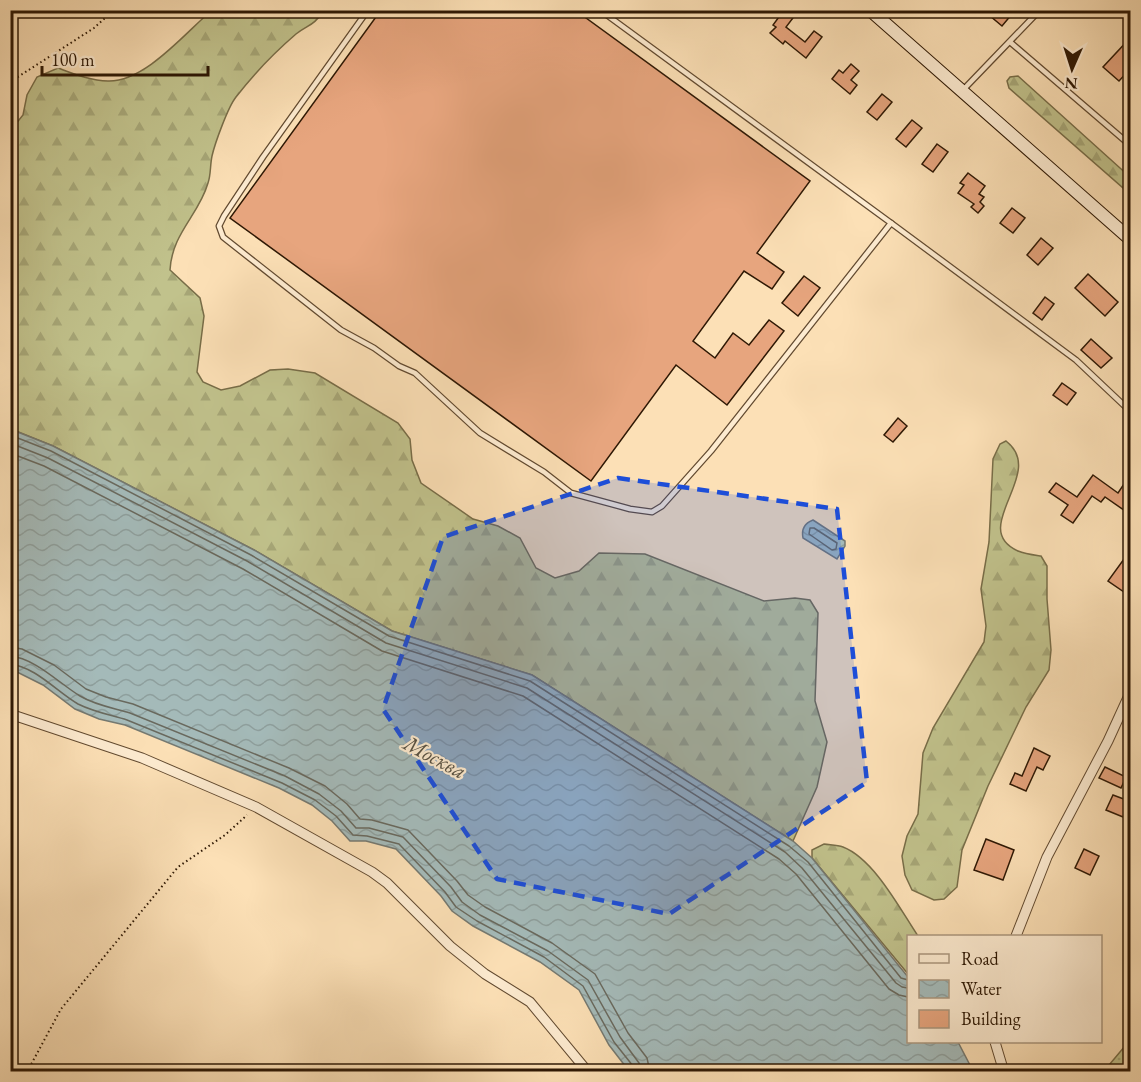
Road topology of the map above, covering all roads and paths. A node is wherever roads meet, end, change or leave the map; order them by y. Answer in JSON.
{"nodes":[{"id":1,"x":114,"y":10,"type":"edge"},
{"id":2,"x":368,"y":10,"type":"edge"},
{"id":3,"x":600,"y":10,"type":"edge"},
{"id":4,"x":870,"y":10,"type":"edge"},
{"id":5,"x":1040,"y":10,"type":"edge"},
{"id":6,"x":1010,"y":42,"type":"junction"},
{"id":7,"x":10,"y":82,"type":"edge"},
{"id":8,"x":963,"y":90,"type":"junction"},
{"id":9,"x":1131,"y":145,"type":"edge"},
{"id":10,"x":891,"y":223,"type":"junction"},
{"id":11,"x":1131,"y":239,"type":"edge"},
{"id":12,"x":1131,"y":411,"type":"edge"},
{"id":13,"x":1131,"y":693,"type":"edge"},
{"id":14,"x":10,"y":714,"type":"edge"},
{"id":15,"x":256,"y":807,"type":"junction"},
{"id":16,"x":1017,"y":935,"type":"edge"},
{"id":17,"x":996,"y":1043,"type":"edge"},
{"id":18,"x":27,"y":1071,"type":"edge"},
{"id":19,"x":588,"y":1071,"type":"edge"},
{"id":20,"x":1004,"y":1071,"type":"edge"}],
"edges":[{"from":1,"to":7,"type":"path"},
{"from":2,"to":10,"type":"lane"},
{"from":3,"to":10,"type":"lane"},
{"from":4,"to":8,"type":"main road"},
{"from":5,"to":6,"type":"lane"},
{"from":6,"to":8,"type":"lane"},
{"from":6,"to":9,"type":"lane"},
{"from":8,"to":11,"type":"main road"},
{"from":10,"to":12,"type":"lane"},
{"from":13,"to":16,"type":"street"},
{"from":14,"to":15,"type":"street"},
{"from":15,"to":18,"type":"path"},
{"from":15,"to":19,"type":"street"},
{"from":17,"to":20,"type":"street"}]}
